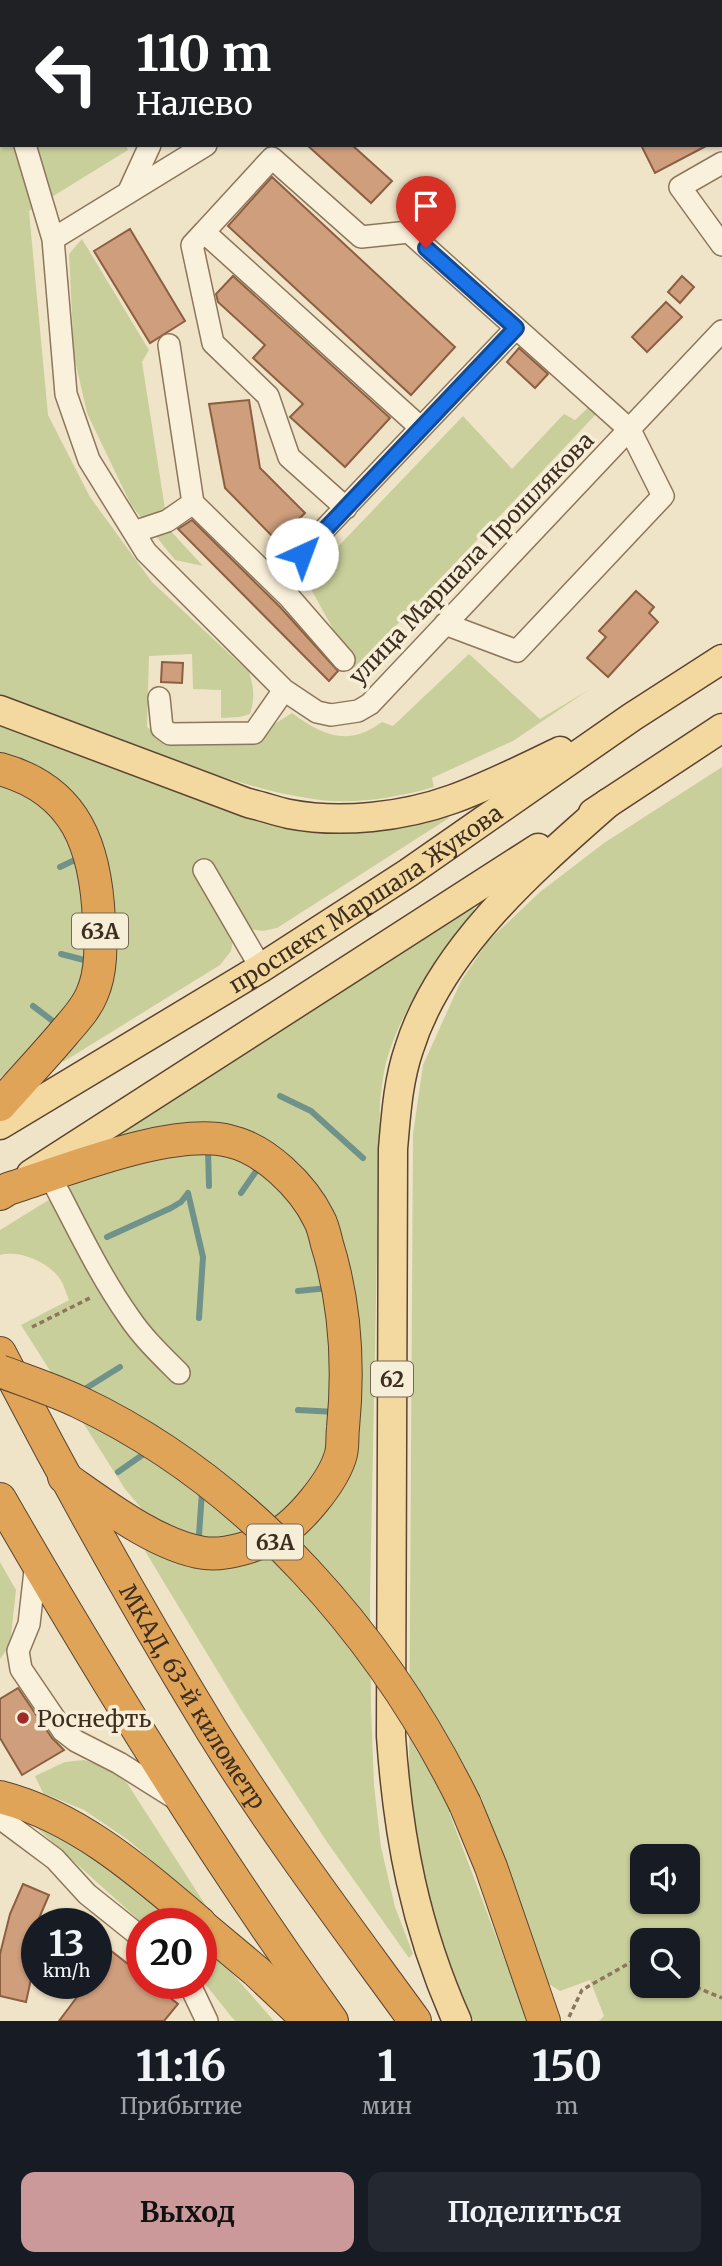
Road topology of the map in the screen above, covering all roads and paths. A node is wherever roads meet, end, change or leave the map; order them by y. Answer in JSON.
{"nodes":[{"id":1,"x":26,"y":147,"type":"edge"},
{"id":2,"x":149,"y":147,"type":"edge"},
{"id":3,"x":203,"y":147,"type":"edge"},
{"id":4,"x":722,"y":163,"type":"edge"},
{"id":5,"x":128,"y":193,"type":"junction"},
{"id":6,"x":204,"y":232,"type":"junction"},
{"id":7,"x":53,"y":239,"type":"junction"},
{"id":8,"x":722,"y":245,"type":"edge"},
{"id":9,"x":516,"y":328,"type":"junction"},
{"id":10,"x":722,"y":331,"type":"edge"},
{"id":11,"x":169,"y":345,"type":"dead end"},
{"id":12,"x":421,"y":428,"type":"junction"},
{"id":13,"x":630,"y":430,"type":"junction"},
{"id":14,"x":193,"y":503,"type":"junction"},
{"id":15,"x":346,"y":508,"type":"junction"},
{"id":16,"x":134,"y":532,"type":"junction"},
{"id":17,"x":302,"y":554,"type":"dead end"},
{"id":18,"x":445,"y":624,"type":"junction"},
{"id":19,"x":722,"y":659,"type":"edge"},
{"id":20,"x":344,"y":660,"type":"dead end"},
{"id":21,"x":284,"y":690,"type":"junction"},
{"id":22,"x":159,"y":698,"type":"dead end"},
{"id":23,"x":0,"y":710,"type":"edge"},
{"id":24,"x":632,"y":717,"type":"junction"},
{"id":25,"x":722,"y":729,"type":"edge"},
{"id":26,"x":0,"y":769,"type":"edge"},
{"id":27,"x":608,"y":803,"type":"junction"},
{"id":28,"x":204,"y":870,"type":"dead end"},
{"id":29,"x":261,"y":968,"type":"junction"},
{"id":30,"x":0,"y":1105,"type":"edge"},
{"id":31,"x":0,"y":1125,"type":"edge"},
{"id":32,"x":50,"y":1176,"type":"junction"},
{"id":33,"x":4,"y":1192,"type":"edge"},
{"id":34,"x":90,"y":1298,"type":"dead end"},
{"id":35,"x":32,"y":1327,"type":"dead end"},
{"id":36,"x":0,"y":1353,"type":"edge"},
{"id":37,"x":0,"y":1371,"type":"edge"},
{"id":38,"x":179,"y":1373,"type":"dead end"},
{"id":39,"x":64,"y":1478,"type":"junction"},
{"id":40,"x":0,"y":1499,"type":"edge"},
{"id":41,"x":36,"y":1562,"type":"junction"},
{"id":42,"x":0,"y":1797,"type":"edge"},
{"id":43,"x":182,"y":1803,"type":"junction"},
{"id":44,"x":0,"y":1818,"type":"edge"},
{"id":45,"x":181,"y":1908,"type":"edge"},
{"id":46,"x":126,"y":1925,"type":"edge"},
{"id":47,"x":217,"y":1938,"type":"edge"},
{"id":48,"x":630,"y":1963,"type":"edge"},
{"id":49,"x":700,"y":1989,"type":"edge"},
{"id":50,"x":722,"y":1998,"type":"edge"},
{"id":51,"x":197,"y":1999,"type":"edge"},
{"id":52,"x":207,"y":2021,"type":"edge"},
{"id":53,"x":309,"y":2021,"type":"edge"},
{"id":54,"x":332,"y":2021,"type":"edge"},
{"id":55,"x":415,"y":2021,"type":"edge"},
{"id":56,"x":457,"y":2021,"type":"edge"},
{"id":57,"x":544,"y":2021,"type":"edge"},
{"id":58,"x":567,"y":2021,"type":"edge"}],
"edges":[{"from":1,"to":7,"type":"street","name":"улица Маршала Прошлякова"},
{"from":2,"to":5,"type":"street"},
{"from":3,"to":5,"type":"street"},
{"from":4,"to":8,"type":"street"},
{"from":5,"to":7,"type":"street"},
{"from":6,"to":9,"type":"street"},
{"from":6,"to":12,"type":"street"},
{"from":6,"to":15,"type":"street"},
{"from":7,"to":16,"type":"street","name":"улица Маршала Прошлякова"},
{"from":9,"to":12,"type":"street"},
{"from":9,"to":13,"type":"street"},
{"from":10,"to":13,"type":"street","name":"улица Маршала Прошлякова"},
{"from":11,"to":14,"type":"street"},
{"from":12,"to":15,"type":"street"},
{"from":13,"to":18,"type":"street","name":"улица Маршала Прошлякова"},
{"from":13,"to":18,"type":"street"},
{"from":14,"to":16,"type":"street"},
{"from":14,"to":20,"type":"street"},
{"from":15,"to":17,"type":"street"},
{"from":16,"to":21,"type":"street","name":"улица Маршала Прошлякова"},
{"from":18,"to":21,"type":"street","name":"улица Маршала Прошлякова"},
{"from":19,"to":24,"type":"main road","name":"проспект Маршала Жукова"},
{"from":21,"to":22,"type":"street"},
{"from":23,"to":24,"type":"main road"},
{"from":24,"to":29,"type":"main road","name":"проспект Маршала Жукова"},
{"from":25,"to":27,"type":"main road"},
{"from":26,"to":30,"type":"highway","number":"63A"},
{"from":27,"to":33,"type":"main road"},
{"from":27,"to":56,"type":"main road","number":"62"},
{"from":28,"to":29,"type":"street"},
{"from":29,"to":31,"type":"main road","name":"проспект Маршала Жукова"},
{"from":32,"to":33,"type":"highway"},
{"from":32,"to":38,"type":"street"},
{"from":32,"to":39,"type":"highway"},
{"from":34,"to":35,"type":"path"},
{"from":36,"to":39,"type":"highway","name":"МКАД, 63-й километр"},
{"from":37,"to":57,"type":"highway","number":"63A","bridge":true},
{"from":39,"to":55,"type":"highway","name":"МКАД, 63-й километр"},
{"from":40,"to":41,"type":"highway"},
{"from":41,"to":43,"type":"highway"},
{"from":41,"to":43,"type":"street"},
{"from":42,"to":45,"type":"highway"},
{"from":43,"to":54,"type":"highway"},
{"from":44,"to":46,"type":"street"},
{"from":47,"to":53,"type":"highway"},
{"from":48,"to":58,"type":"path"},
{"from":49,"to":50,"type":"path"},
{"from":51,"to":52,"type":"street"}]}
